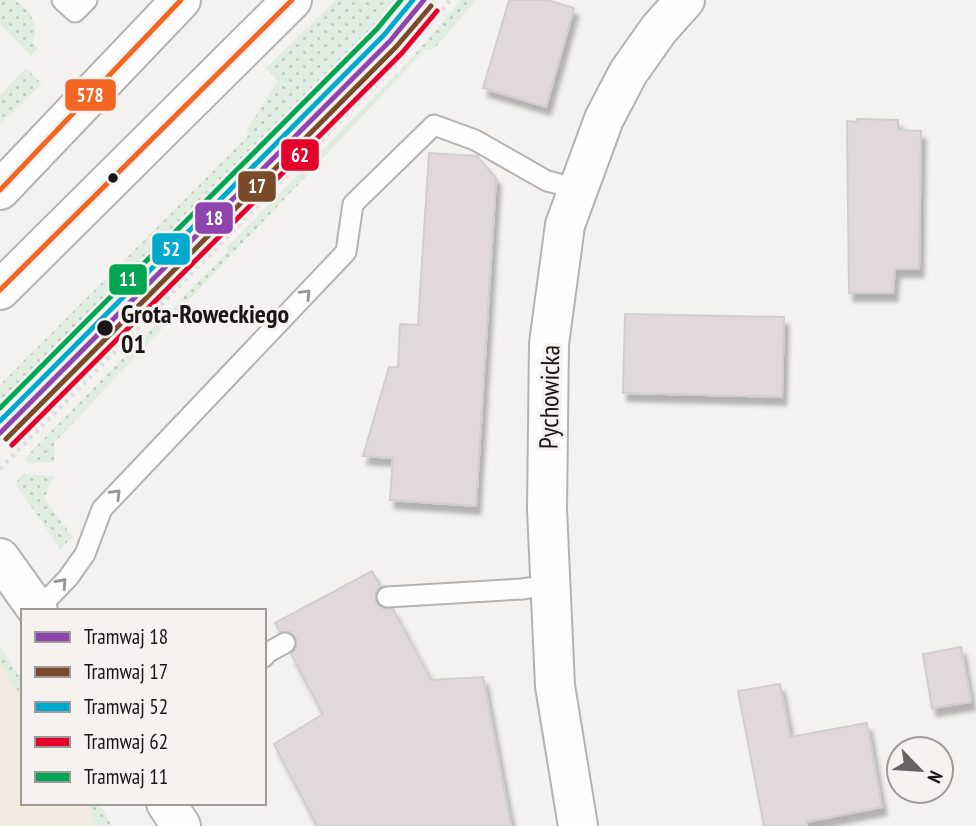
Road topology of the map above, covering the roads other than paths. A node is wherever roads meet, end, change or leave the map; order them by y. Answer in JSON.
{"nodes":[{"id":1,"x":62,"y":0,"type":"edge"},
{"id":2,"x":87,"y":0,"type":"edge"},
{"id":3,"x":181,"y":0,"type":"edge"},
{"id":4,"x":292,"y":0,"type":"edge"},
{"id":5,"x":685,"y":0,"type":"edge"},
{"id":6,"x":579,"y":189,"type":"junction"},
{"id":7,"x":0,"y":190,"type":"edge"},
{"id":8,"x":0,"y":290,"type":"edge"},
{"id":9,"x":0,"y":558,"type":"edge"},
{"id":10,"x":550,"y":585,"type":"junction"},
{"id":11,"x":387,"y":597,"type":"dead end"},
{"id":12,"x":36,"y":609,"type":"edge"},
{"id":13,"x":38,"y":609,"type":"edge"},
{"id":14,"x":285,"y":643,"type":"dead end"},
{"id":15,"x":266,"y":654,"type":"edge"},
{"id":16,"x":578,"y":826,"type":"edge"}],
"edges":[{"from":1,"to":2,"type":"lane"},
{"from":3,"to":7,"type":"street"},
{"from":4,"to":8,"type":"street"},
{"from":5,"to":6,"type":"street","name":"Pychowicka"},
{"from":6,"to":10,"type":"street","name":"Pychowicka"},
{"from":13,"to":6,"type":"lane","one_way":true},
{"from":9,"to":12,"type":"street"},
{"from":10,"to":11,"type":"lane"},
{"from":10,"to":16,"type":"street","name":"Pychowicka"},
{"from":14,"to":15,"type":"lane"}]}
